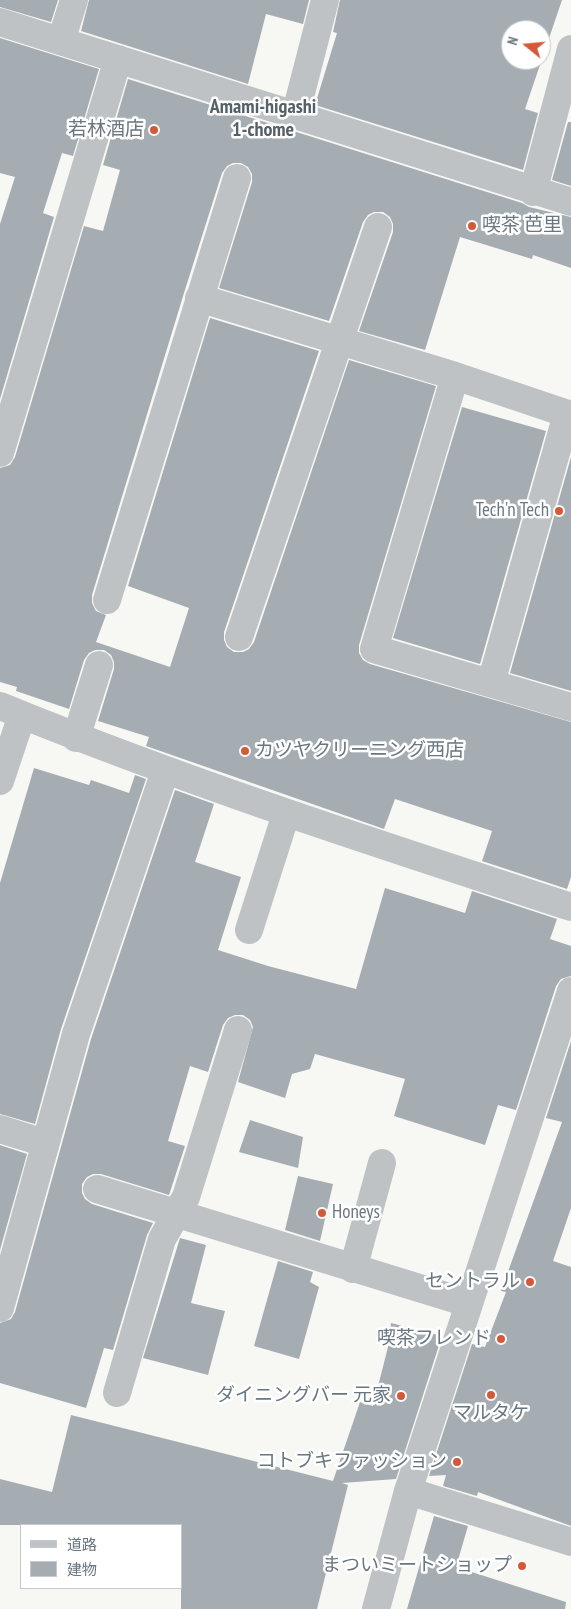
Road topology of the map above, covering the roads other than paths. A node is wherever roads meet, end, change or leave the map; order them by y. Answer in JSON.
{"nodes":[{"id":1,"x":74,"y":0,"type":"edge"},
{"id":2,"x":325,"y":0,"type":"edge"},
{"id":3,"x":0,"y":22,"type":"edge"},
{"id":4,"x":61,"y":41,"type":"junction"},
{"id":5,"x":571,"y":49,"type":"edge"},
{"id":6,"x":118,"y":59,"type":"junction"},
{"id":7,"x":295,"y":116,"type":"junction"},
{"id":8,"x":236,"y":178,"type":"dead end"},
{"id":9,"x":533,"y":192,"type":"junction"},
{"id":10,"x":571,"y":202,"type":"edge"},
{"id":11,"x":378,"y":227,"type":"dead end"},
{"id":12,"x":199,"y":298,"type":"junction"},
{"id":13,"x":341,"y":341,"type":"junction"},
{"id":14,"x":455,"y":376,"type":"junction"},
{"id":15,"x":569,"y":415,"type":"edge"},
{"id":16,"x":0,"y":453,"type":"edge"},
{"id":17,"x":107,"y":600,"type":"dead end"},
{"id":18,"x":239,"y":637,"type":"dead end"},
{"id":19,"x":99,"y":665,"type":"dead end"},
{"id":20,"x":491,"y":683,"type":"junction"},
{"id":21,"x":571,"y":707,"type":"edge"},
{"id":22,"x":11,"y":710,"type":"edge"},
{"id":23,"x":76,"y":738,"type":"junction"},
{"id":24,"x":165,"y":771,"type":"junction"},
{"id":25,"x":0,"y":781,"type":"edge"},
{"id":26,"x":286,"y":814,"type":"junction"},
{"id":27,"x":571,"y":907,"type":"edge"},
{"id":28,"x":249,"y":930,"type":"dead end"},
{"id":29,"x":571,"y":991,"type":"edge"},
{"id":30,"x":238,"y":1030,"type":"dead end"},
{"id":31,"x":0,"y":1129,"type":"edge"},
{"id":32,"x":45,"y":1143,"type":"junction"},
{"id":33,"x":382,"y":1163,"type":"dead end"},
{"id":34,"x":97,"y":1189,"type":"dead end"},
{"id":35,"x":178,"y":1213,"type":"junction"},
{"id":36,"x":353,"y":1269,"type":"junction"},
{"id":37,"x":468,"y":1303,"type":"junction"},
{"id":38,"x":0,"y":1308,"type":"edge"},
{"id":39,"x":117,"y":1393,"type":"dead end"},
{"id":40,"x":408,"y":1491,"type":"junction"},
{"id":41,"x":571,"y":1542,"type":"edge"},
{"id":42,"x":376,"y":1609,"type":"edge"}],
"edges":[{"from":1,"to":4,"type":"street"},
{"from":2,"to":7,"type":"street"},
{"from":3,"to":4,"type":"street"},
{"from":4,"to":6,"type":"street"},
{"from":5,"to":9,"type":"street"},
{"from":6,"to":7,"type":"street"},
{"from":6,"to":16,"type":"street"},
{"from":7,"to":9,"type":"street"},
{"from":8,"to":12,"type":"street"},
{"from":9,"to":10,"type":"street"},
{"from":11,"to":13,"type":"street"},
{"from":12,"to":13,"type":"street"},
{"from":12,"to":17,"type":"street"},
{"from":13,"to":14,"type":"street"},
{"from":13,"to":18,"type":"street"},
{"from":14,"to":15,"type":"street"},
{"from":14,"to":20,"type":"street"},
{"from":15,"to":20,"type":"street"},
{"from":19,"to":23,"type":"street"},
{"from":20,"to":21,"type":"street"},
{"from":22,"to":23,"type":"street"},
{"from":22,"to":25,"type":"street"},
{"from":23,"to":24,"type":"street"},
{"from":24,"to":26,"type":"street"},
{"from":24,"to":32,"type":"street"},
{"from":26,"to":27,"type":"street"},
{"from":26,"to":28,"type":"street"},
{"from":29,"to":37,"type":"street"},
{"from":30,"to":35,"type":"street"},
{"from":31,"to":32,"type":"street"},
{"from":32,"to":38,"type":"street"},
{"from":33,"to":36,"type":"street"},
{"from":34,"to":35,"type":"street"},
{"from":35,"to":36,"type":"street"},
{"from":35,"to":39,"type":"street"},
{"from":36,"to":37,"type":"street"},
{"from":37,"to":40,"type":"street"},
{"from":40,"to":41,"type":"street"},
{"from":40,"to":42,"type":"street"}]}
